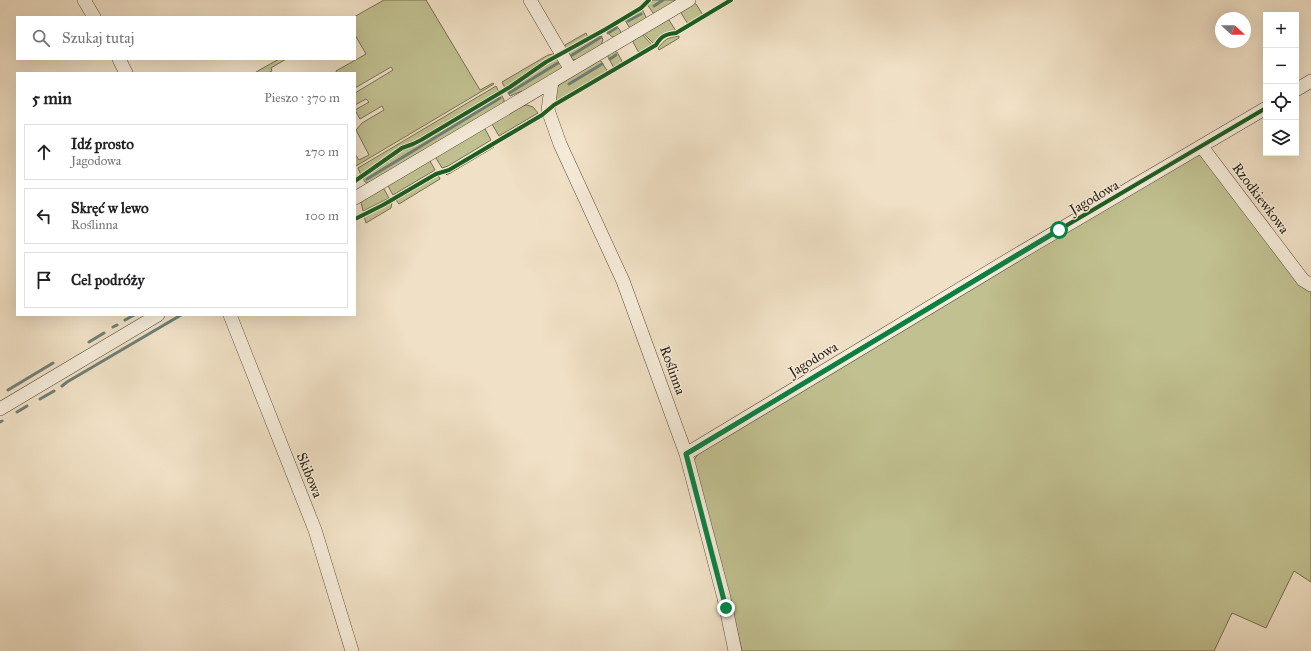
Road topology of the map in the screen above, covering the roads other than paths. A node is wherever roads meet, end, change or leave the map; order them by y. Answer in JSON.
{"nodes":[{"id":1,"x":84,"y":0,"type":"edge"},
{"id":2,"x":530,"y":0,"type":"edge"},
{"id":3,"x":689,"y":0,"type":"edge"},
{"id":4,"x":93,"y":16,"type":"edge"},
{"id":5,"x":120,"y":60,"type":"edge"},
{"id":6,"x":572,"y":70,"type":"junction"},
{"id":7,"x":126,"y":72,"type":"edge"},
{"id":8,"x":552,"y":81,"type":"junction"},
{"id":9,"x":1311,"y":81,"type":"edge"},
{"id":10,"x":1299,"y":88,"type":"edge"},
{"id":11,"x":529,"y":95,"type":"junction"},
{"id":12,"x":548,"y":110,"type":"junction"},
{"id":13,"x":1263,"y":110,"type":"edge"},
{"id":14,"x":1202,"y":146,"type":"junction"},
{"id":15,"x":356,"y":197,"type":"edge"},
{"id":16,"x":1311,"y":285,"type":"edge"},
{"id":17,"x":156,"y":316,"type":"edge"},
{"id":18,"x":230,"y":316,"type":"edge"},
{"id":19,"x":0,"y":409,"type":"edge"},
{"id":20,"x":686,"y":454,"type":"junction"},
{"id":21,"x":352,"y":651,"type":"edge"},
{"id":22,"x":735,"y":651,"type":"edge"}],
"edges":[{"from":1,"to":4,"type":"street"},
{"from":2,"to":6,"type":"street"},
{"from":3,"to":6,"type":"street"},
{"from":5,"to":7,"type":"street"},
{"from":6,"to":8,"type":"street"},
{"from":8,"to":11,"type":"street"},
{"from":8,"to":12,"type":"street","name":"Roślinna"},
{"from":9,"to":10,"type":"street"},
{"from":11,"to":12,"type":"street"},
{"from":11,"to":15,"type":"street"},
{"from":12,"to":20,"type":"street","name":"Roślinna"},
{"from":13,"to":14,"type":"street","name":"Jagodowa"},
{"from":14,"to":16,"type":"street","name":"Rzodkiewkowa"},
{"from":14,"to":20,"type":"street","name":"Jagodowa"},
{"from":17,"to":19,"type":"street"},
{"from":18,"to":21,"type":"street","name":"Skibowa"},
{"from":20,"to":22,"type":"street","name":"Roślinna"}]}
